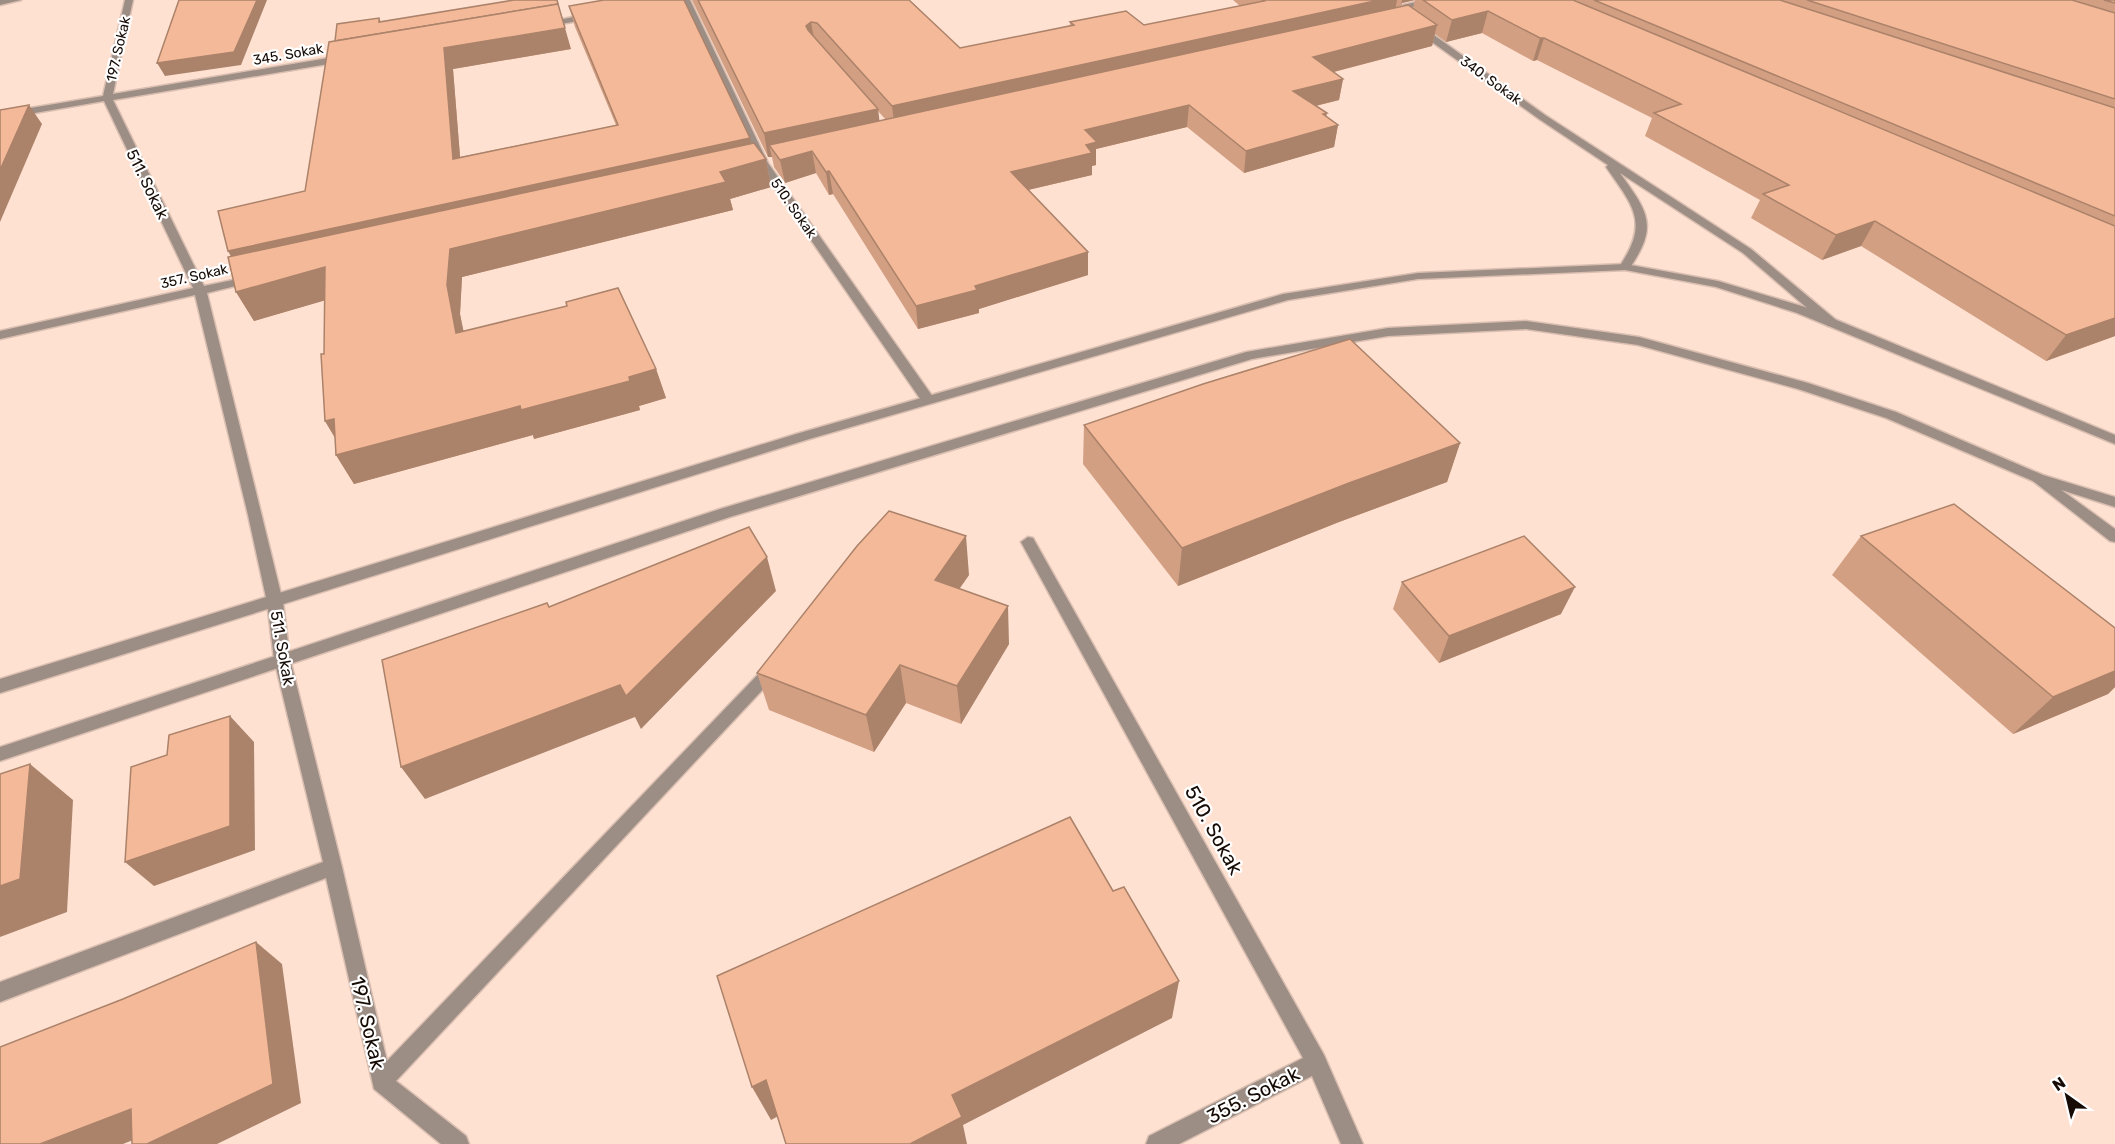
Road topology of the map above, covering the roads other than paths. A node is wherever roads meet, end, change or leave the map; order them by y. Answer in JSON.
{"nodes":[{"id":1,"x":17,"y":0,"type":"edge"},
{"id":2,"x":129,"y":0,"type":"edge"},
{"id":3,"x":686,"y":0,"type":"edge"},
{"id":4,"x":1436,"y":0,"type":"edge"},
{"id":5,"x":0,"y":2,"type":"edge"},
{"id":6,"x":651,"y":6,"type":"edge"},
{"id":7,"x":603,"y":14,"type":"edge"},
{"id":8,"x":1396,"y":18,"type":"edge"},
{"id":9,"x":1407,"y":20,"type":"junction"},
{"id":10,"x":532,"y":26,"type":"edge"},
{"id":11,"x":355,"y":56,"type":"edge"},
{"id":12,"x":107,"y":98,"type":"junction"},
{"id":13,"x":0,"y":116,"type":"edge"},
{"id":14,"x":1606,"y":160,"type":"junction"},
{"id":15,"x":1624,"y":267,"type":"junction"},
{"id":16,"x":269,"y":275,"type":"edge"},
{"id":17,"x":200,"y":290,"type":"junction"},
{"id":18,"x":1832,"y":323,"type":"junction"},
{"id":19,"x":0,"y":335,"type":"edge"},
{"id":20,"x":928,"y":400,"type":"junction"},
{"id":21,"x":2115,"y":440,"type":"edge"},
{"id":22,"x":2038,"y":478,"type":"junction"},
{"id":23,"x":2115,"y":502,"type":"edge"},
{"id":24,"x":2115,"y":537,"type":"edge"},
{"id":25,"x":1028,"y":542,"type":"dead end"},
{"id":26,"x":275,"y":602,"type":"junction"},
{"id":27,"x":789,"y":653,"type":"edge"},
{"id":28,"x":282,"y":658,"type":"junction"},
{"id":29,"x":0,"y":686,"type":"edge"},
{"id":30,"x":0,"y":754,"type":"edge"},
{"id":31,"x":333,"y":867,"type":"junction"},
{"id":32,"x":0,"y":992,"type":"edge"},
{"id":33,"x":1317,"y":1062,"type":"junction"},
{"id":34,"x":381,"y":1082,"type":"junction"},
{"id":35,"x":458,"y":1144,"type":"edge"},
{"id":36,"x":1157,"y":1144,"type":"edge"},
{"id":37,"x":1352,"y":1144,"type":"edge"}],
"edges":[{"from":1,"to":5,"type":"street"},
{"from":2,"to":12,"type":"street","name":"197. Sokak"},
{"from":3,"to":6,"type":"street"},
{"from":3,"to":20,"type":"street","name":"510. Sokak"},
{"from":4,"to":9,"type":"street"},
{"from":7,"to":10,"type":"street"},
{"from":8,"to":9,"type":"street"},
{"from":9,"to":14,"type":"street","name":"340. Sokak"},
{"from":11,"to":12,"type":"street","name":"345. Sokak"},
{"from":12,"to":13,"type":"street","name":"345. Sokak"},
{"from":12,"to":17,"type":"street","name":"511. Sokak"},
{"from":14,"to":15,"type":"street"},
{"from":14,"to":18,"type":"street","name":"340. Sokak"},
{"from":15,"to":18,"type":"street"},
{"from":15,"to":20,"type":"street"},
{"from":16,"to":17,"type":"street","name":"357. Sokak"},
{"from":17,"to":19,"type":"street","name":"357. Sokak"},
{"from":17,"to":26,"type":"street","name":"511. Sokak"},
{"from":18,"to":21,"type":"street"},
{"from":20,"to":26,"type":"street"},
{"from":22,"to":23,"type":"street"},
{"from":22,"to":24,"type":"street"},
{"from":22,"to":28,"type":"street"},
{"from":25,"to":33,"type":"street","name":"510. Sokak"},
{"from":26,"to":28,"type":"street","name":"511. Sokak"},
{"from":26,"to":29,"type":"street"},
{"from":27,"to":34,"type":"street"},
{"from":28,"to":30,"type":"street"},
{"from":28,"to":31,"type":"street","name":"511. Sokak"},
{"from":31,"to":32,"type":"street"},
{"from":31,"to":34,"type":"street","name":"197. Sokak"},
{"from":33,"to":36,"type":"street","name":"355. Sokak"},
{"from":33,"to":37,"type":"street","name":"510. Sokak"},
{"from":34,"to":35,"type":"street","name":"197. Sokak"}]}
